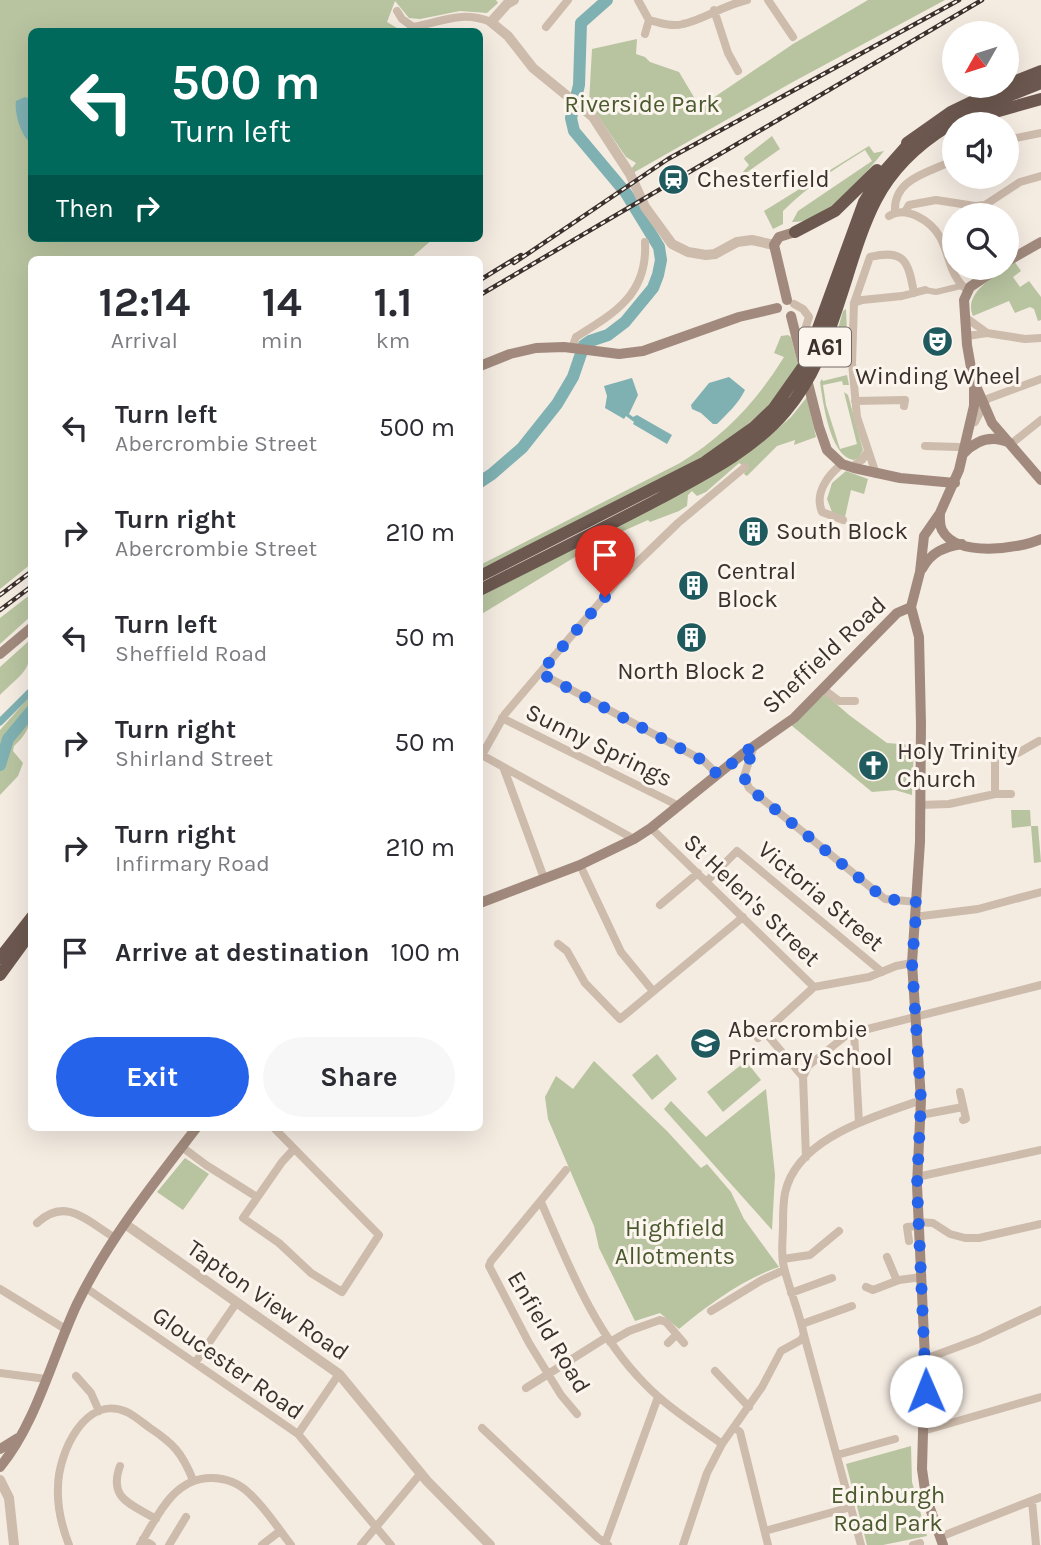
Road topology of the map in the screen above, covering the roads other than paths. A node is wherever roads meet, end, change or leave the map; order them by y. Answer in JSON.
{"nodes":[{"id":1,"x":514,"y":0,"type":"edge"},
{"id":2,"x":568,"y":0,"type":"edge"},
{"id":3,"x":638,"y":0,"type":"edge"},
{"id":4,"x":747,"y":0,"type":"edge"},
{"id":5,"x":768,"y":0,"type":"edge"},
{"id":6,"x":714,"y":10,"type":"junction"},
{"id":7,"x":397,"y":11,"type":"dead end"},
{"id":8,"x":649,"y":20,"type":"junction"},
{"id":9,"x":491,"y":22,"type":"junction"},
{"id":10,"x":546,"y":27,"type":"dead end"},
{"id":11,"x":645,"y":34,"type":"dead end"},
{"id":12,"x":793,"y":37,"type":"dead end"},
{"id":13,"x":731,"y":59,"type":"junction"},
{"id":14,"x":723,"y":64,"type":"dead end"},
{"id":15,"x":738,"y":71,"type":"dead end"},
{"id":16,"x":1041,"y":71,"type":"edge"},
{"id":17,"x":1019,"y":80,"type":"edge"},
{"id":18,"x":1041,"y":83,"type":"edge"},
{"id":19,"x":978,"y":98,"type":"edge"},
{"id":20,"x":1041,"y":99,"type":"edge"},
{"id":21,"x":972,"y":112,"type":"edge"},
{"id":22,"x":995,"y":112,"type":"edge"},
{"id":23,"x":942,"y":130,"type":"edge"},
{"id":24,"x":1041,"y":133,"type":"edge"},
{"id":25,"x":1019,"y":137,"type":"edge"},
{"id":26,"x":914,"y":139,"type":"junction"},
{"id":27,"x":942,"y":166,"type":"edge"},
{"id":28,"x":1041,"y":176,"type":"edge"},
{"id":29,"x":955,"y":203,"type":"edge"},
{"id":30,"x":990,"y":203,"type":"edge"},
{"id":31,"x":905,"y":212,"type":"junction"},
{"id":32,"x":795,"y":232,"type":"joint"},
{"id":33,"x":645,"y":242,"type":"dead end"},
{"id":34,"x":1041,"y":242,"type":"edge"},
{"id":35,"x":774,"y":249,"type":"junction"},
{"id":36,"x":1019,"y":255,"type":"edge"},
{"id":37,"x":978,"y":280,"type":"edge"},
{"id":38,"x":964,"y":288,"type":"junction"},
{"id":39,"x":925,"y":290,"type":"joint"},
{"id":40,"x":914,"y":293,"type":"junction"},
{"id":41,"x":790,"y":302,"type":"junction"},
{"id":42,"x":854,"y":303,"type":"junction"},
{"id":43,"x":777,"y":308,"type":"junction"},
{"id":44,"x":791,"y":316,"type":"junction"},
{"id":45,"x":965,"y":317,"type":"junction"},
{"id":46,"x":987,"y":333,"type":"junction"},
{"id":47,"x":967,"y":336,"type":"junction"},
{"id":48,"x":1041,"y":338,"type":"edge"},
{"id":49,"x":800,"y":345,"type":"junction"},
{"id":50,"x":572,"y":348,"type":"junction"},
{"id":51,"x":483,"y":365,"type":"edge"},
{"id":52,"x":1041,"y":379,"type":"edge"},
{"id":53,"x":975,"y":386,"type":"junction"},
{"id":54,"x":1005,"y":394,"type":"junction"},
{"id":55,"x":855,"y":401,"type":"junction"},
{"id":56,"x":983,"y":405,"type":"junction"},
{"id":57,"x":904,"y":406,"type":"dead end"},
{"id":58,"x":990,"y":419,"type":"junction"},
{"id":59,"x":1041,"y":420,"type":"edge"},
{"id":60,"x":1011,"y":444,"type":"junction"},
{"id":61,"x":925,"y":446,"type":"dead end"},
{"id":62,"x":868,"y":451,"type":"junction"},
{"id":63,"x":961,"y":451,"type":"junction"},
{"id":64,"x":846,"y":465,"type":"junction"},
{"id":65,"x":745,"y":467,"type":"dead end"},
{"id":66,"x":876,"y":474,"type":"junction"},
{"id":67,"x":1041,"y":480,"type":"edge"},
{"id":68,"x":929,"y":481,"type":"junction"},
{"id":69,"x":955,"y":483,"type":"junction"},
{"id":70,"x":942,"y":510,"type":"junction"},
{"id":71,"x":843,"y":520,"type":"dead end"},
{"id":72,"x":1041,"y":539,"type":"edge"},
{"id":73,"x":962,"y":544,"type":"junction"},
{"id":74,"x":920,"y":572,"type":"junction"},
{"id":75,"x":483,"y":574,"type":"edge"},
{"id":76,"x":483,"y":589,"type":"edge"},
{"id":77,"x":911,"y":607,"type":"junction"},
{"id":78,"x":28,"y":630,"type":"edge"},
{"id":79,"x":0,"y":654,"type":"edge"},
{"id":80,"x":540,"y":673,"type":"junction"},
{"id":81,"x":823,"y":689,"type":"junction"},
{"id":82,"x":855,"y":701,"type":"dead end"},
{"id":83,"x":502,"y":718,"type":"junction"},
{"id":84,"x":1039,"y":741,"type":"dead end"},
{"id":85,"x":754,"y":745,"type":"junction"},
{"id":86,"x":483,"y":750,"type":"edge"},
{"id":87,"x":483,"y":757,"type":"edge"},
{"id":88,"x":504,"y":769,"type":"junction"},
{"id":89,"x":718,"y":775,"type":"junction"},
{"id":90,"x":995,"y":794,"type":"junction"},
{"id":91,"x":1011,"y":794,"type":"dead end"},
{"id":92,"x":920,"y":805,"type":"junction"},
{"id":93,"x":679,"y":806,"type":"junction"},
{"id":94,"x":651,"y":828,"type":"junction"},
{"id":95,"x":634,"y":839,"type":"junction"},
{"id":96,"x":580,"y":865,"type":"junction"},
{"id":97,"x":698,"y":873,"type":"junction"},
{"id":98,"x":544,"y":878,"type":"junction"},
{"id":99,"x":706,"y":882,"type":"junction"},
{"id":100,"x":1041,"y":892,"type":"edge"},
{"id":101,"x":483,"y":902,"type":"edge"},
{"id":102,"x":917,"y":902,"type":"junction"},
{"id":103,"x":660,"y":905,"type":"dead end"},
{"id":104,"x":743,"y":917,"type":"junction"},
{"id":105,"x":914,"y":917,"type":"junction"},
{"id":106,"x":28,"y":922,"type":"edge"},
{"id":107,"x":28,"y":936,"type":"edge"},
{"id":108,"x":558,"y":944,"type":"dead end"},
{"id":109,"x":0,"y":958,"type":"edge"},
{"id":110,"x":912,"y":963,"type":"junction"},
{"id":111,"x":882,"y":972,"type":"junction"},
{"id":112,"x":0,"y":975,"type":"edge"},
{"id":113,"x":1041,"y":985,"type":"edge"},
{"id":114,"x":814,"y":987,"type":"junction"},
{"id":115,"x":653,"y":991,"type":"junction"},
{"id":116,"x":917,"y":1017,"type":"junction"},
{"id":117,"x":855,"y":1032,"type":"junction"},
{"id":118,"x":803,"y":1077,"type":"junction"},
{"id":119,"x":960,"y":1092,"type":"dead end"},
{"id":120,"x":921,"y":1100,"type":"junction"},
{"id":121,"x":963,"y":1107,"type":"junction"},
{"id":122,"x":921,"y":1115,"type":"junction"},
{"id":123,"x":963,"y":1120,"type":"dead end"},
{"id":124,"x":859,"y":1123,"type":"junction"},
{"id":125,"x":194,"y":1131,"type":"edge"},
{"id":126,"x":277,"y":1131,"type":"edge"},
{"id":127,"x":181,"y":1147,"type":"junction"},
{"id":128,"x":294,"y":1150,"type":"junction"},
{"id":129,"x":1041,"y":1150,"type":"edge"},
{"id":130,"x":806,"y":1157,"type":"junction"},
{"id":131,"x":566,"y":1170,"type":"dead end"},
{"id":132,"x":917,"y":1177,"type":"junction"},
{"id":133,"x":257,"y":1197,"type":"junction"},
{"id":134,"x":541,"y":1202,"type":"junction"},
{"id":135,"x":37,"y":1223,"type":"dead end"},
{"id":136,"x":125,"y":1224,"type":"junction"},
{"id":137,"x":918,"y":1224,"type":"junction"},
{"id":138,"x":1041,"y":1224,"type":"edge"},
{"id":139,"x":839,"y":1230,"type":"dead end"},
{"id":140,"x":115,"y":1238,"type":"junction"},
{"id":141,"x":909,"y":1241,"type":"dead end"},
{"id":142,"x":887,"y":1257,"type":"dead end"},
{"id":143,"x":783,"y":1259,"type":"junction"},
{"id":144,"x":784,"y":1270,"type":"junction"},
{"id":145,"x":922,"y":1277,"type":"junction"},
{"id":146,"x":832,"y":1278,"type":"dead end"},
{"id":147,"x":897,"y":1281,"type":"junction"},
{"id":148,"x":866,"y":1287,"type":"dead end"},
{"id":149,"x":86,"y":1288,"type":"junction"},
{"id":150,"x":0,"y":1289,"type":"edge"},
{"id":151,"x":792,"y":1293,"type":"junction"},
{"id":152,"x":237,"y":1302,"type":"junction"},
{"id":153,"x":852,"y":1306,"type":"dead end"},
{"id":154,"x":1041,"y":1310,"type":"edge"},
{"id":155,"x":710,"y":1311,"type":"dead end"},
{"id":156,"x":802,"y":1324,"type":"junction"},
{"id":157,"x":67,"y":1330,"type":"junction"},
{"id":158,"x":677,"y":1335,"type":"junction"},
{"id":159,"x":804,"y":1335,"type":"junction"},
{"id":160,"x":609,"y":1340,"type":"junction"},
{"id":161,"x":668,"y":1343,"type":"dead end"},
{"id":162,"x":684,"y":1343,"type":"dead end"},
{"id":163,"x":925,"y":1359,"type":"junction"},
{"id":164,"x":195,"y":1363,"type":"junction"},
{"id":165,"x":715,"y":1370,"type":"dead end"},
{"id":166,"x":0,"y":1373,"type":"edge"},
{"id":167,"x":547,"y":1373,"type":"junction"},
{"id":168,"x":339,"y":1374,"type":"junction"},
{"id":169,"x":76,"y":1376,"type":"dead end"},
{"id":170,"x":46,"y":1379,"type":"junction"},
{"id":171,"x":526,"y":1388,"type":"dead end"},
{"id":172,"x":658,"y":1397,"type":"junction"},
{"id":173,"x":1041,"y":1397,"type":"edge"},
{"id":174,"x":749,"y":1407,"type":"junction"},
{"id":175,"x":99,"y":1411,"type":"junction"},
{"id":176,"x":577,"y":1415,"type":"dead end"},
{"id":177,"x":734,"y":1427,"type":"junction"},
{"id":178,"x":482,"y":1428,"type":"dead end"},
{"id":179,"x":923,"y":1431,"type":"junction"},
{"id":180,"x":298,"y":1434,"type":"junction"},
{"id":181,"x":18,"y":1438,"type":"junction"},
{"id":182,"x":895,"y":1439,"type":"dead end"},
{"id":183,"x":722,"y":1444,"type":"junction"},
{"id":184,"x":0,"y":1449,"type":"edge"},
{"id":185,"x":837,"y":1455,"type":"junction"},
{"id":186,"x":120,"y":1466,"type":"dead end"},
{"id":187,"x":0,"y":1467,"type":"edge"},
{"id":188,"x":421,"y":1473,"type":"junction"},
{"id":189,"x":0,"y":1480,"type":"edge"},
{"id":190,"x":193,"y":1480,"type":"junction"},
{"id":191,"x":0,"y":1493,"type":"edge"},
{"id":192,"x":1037,"y":1499,"type":"edge"},
{"id":193,"x":851,"y":1507,"type":"junction"},
{"id":194,"x":10,"y":1508,"type":"junction"},
{"id":195,"x":187,"y":1517,"type":"dead end"},
{"id":196,"x":156,"y":1519,"type":"junction"},
{"id":197,"x":375,"y":1527,"type":"junction"},
{"id":198,"x":280,"y":1531,"type":"junction"},
{"id":199,"x":765,"y":1531,"type":"junction"},
{"id":200,"x":941,"y":1541,"type":"edge"},
{"id":201,"x":142,"y":1542,"type":"edge"},
{"id":202,"x":607,"y":1544,"type":"edge"},
{"id":203,"x":14,"y":1545,"type":"edge"},
{"id":204,"x":69,"y":1545,"type":"edge"},
{"id":205,"x":152,"y":1545,"type":"edge"},
{"id":206,"x":169,"y":1545,"type":"edge"},
{"id":207,"x":261,"y":1545,"type":"edge"},
{"id":208,"x":291,"y":1545,"type":"edge"},
{"id":209,"x":361,"y":1545,"type":"edge"},
{"id":210,"x":391,"y":1545,"type":"edge"},
{"id":211,"x":490,"y":1545,"type":"edge"},
{"id":212,"x":684,"y":1545,"type":"edge"},
{"id":213,"x":768,"y":1545,"type":"edge"},
{"id":214,"x":861,"y":1545,"type":"edge"},
{"id":215,"x":1036,"y":1545,"type":"edge"}],
"edges":[{"from":1,"to":9,"type":"street"},
{"from":2,"to":10,"type":"street"},
{"from":3,"to":8,"type":"street"},
{"from":4,"to":6,"type":"street"},
{"from":5,"to":12,"type":"street"},
{"from":6,"to":8,"type":"street"},
{"from":6,"to":13,"type":"street"},
{"from":7,"to":9,"type":"street"},
{"from":8,"to":11,"type":"street"},
{"from":9,"to":35,"type":"street"},
{"from":13,"to":14,"type":"street"},
{"from":13,"to":15,"type":"street"},
{"from":16,"to":17,"type":"highway","number":"A61"},
{"from":18,"to":21,"type":"highway","number":"A61"},
{"from":19,"to":26,"type":"highway","number":"A61"},
{"from":20,"to":22,"type":"highway"},
{"from":23,"to":76,"type":"highway","number":"A61"},
{"from":24,"to":25,"type":"street"},
{"from":26,"to":32,"type":"highway"},
{"from":26,"to":75,"type":"highway","number":"A61"},
{"from":27,"to":31,"type":"street"},
{"from":28,"to":30,"type":"street"},
{"from":29,"to":31,"type":"street"},
{"from":31,"to":38,"type":"street"},
{"from":32,"to":35,"type":"main road"},
{"from":33,"to":50,"type":"street"},
{"from":34,"to":36,"type":"main road"},
{"from":35,"to":41,"type":"main road"},
{"from":37,"to":38,"type":"main road"},
{"from":38,"to":39,"type":"street"},
{"from":38,"to":45,"type":"main road"},
{"from":39,"to":40,"type":"street"},
{"from":40,"to":42,"type":"street"},
{"from":40,"to":42,"type":"street"},
{"from":41,"to":43,"type":"main road"},
{"from":41,"to":44,"type":"main road"},
{"from":41,"to":49,"type":"street"},
{"from":42,"to":55,"type":"street"},
{"from":43,"to":44,"type":"main road"},
{"from":43,"to":50,"type":"main road"},
{"from":44,"to":49,"type":"main road"},
{"from":45,"to":46,"type":"street"},
{"from":45,"to":47,"type":"main road"},
{"from":46,"to":47,"type":"street"},
{"from":46,"to":48,"type":"street"},
{"from":47,"to":53,"type":"main road"},
{"from":49,"to":64,"type":"main road"},
{"from":50,"to":51,"type":"main road"},
{"from":52,"to":54,"type":"street"},
{"from":53,"to":56,"type":"main road"},
{"from":53,"to":63,"type":"main road"},
{"from":54,"to":56,"type":"street"},
{"from":54,"to":58,"type":"street"},
{"from":55,"to":57,"type":"street"},
{"from":55,"to":62,"type":"street"},
{"from":56,"to":58,"type":"main road"},
{"from":56,"to":63,"type":"street"},
{"from":58,"to":60,"type":"main road"},
{"from":59,"to":60,"type":"street"},
{"from":60,"to":63,"type":"main road"},
{"from":60,"to":67,"type":"main road"},
{"from":61,"to":63,"type":"street"},
{"from":62,"to":64,"type":"street"},
{"from":62,"to":66,"type":"street"},
{"from":63,"to":69,"type":"main road"},
{"from":64,"to":66,"type":"main road"},
{"from":64,"to":71,"type":"street"},
{"from":65,"to":80,"type":"street"},
{"from":66,"to":68,"type":"main road"},
{"from":68,"to":69,"type":"main road"},
{"from":68,"to":70,"type":"main road"},
{"from":69,"to":70,"type":"main road"},
{"from":70,"to":73,"type":"main road"},
{"from":70,"to":74,"type":"main road"},
{"from":72,"to":73,"type":"main road"},
{"from":73,"to":74,"type":"main road"},
{"from":74,"to":77,"type":"main road"},
{"from":77,"to":81,"type":"main road","name":"Sheffield Road"},
{"from":77,"to":92,"type":"main road"},
{"from":78,"to":79,"type":"main road"},
{"from":80,"to":83,"type":"street"},
{"from":80,"to":89,"type":"street"},
{"from":81,"to":82,"type":"street"},
{"from":81,"to":85,"type":"main road","name":"Sheffield Road"},
{"from":83,"to":86,"type":"street"},
{"from":83,"to":93,"type":"street","name":"Sunny Springs"},
{"from":84,"to":90,"type":"street"},
{"from":85,"to":89,"type":"main road","name":"Sheffield Road"},
{"from":85,"to":102,"type":"street"},
{"from":87,"to":88,"type":"street"},
{"from":88,"to":95,"type":"street"},
{"from":88,"to":98,"type":"street"},
{"from":89,"to":93,"type":"main road","name":"Sheffield Road"},
{"from":90,"to":91,"type":"street"},
{"from":90,"to":92,"type":"street"},
{"from":92,"to":102,"type":"main road"},
{"from":93,"to":94,"type":"main road","name":"Sheffield Road"},
{"from":94,"to":95,"type":"main road","name":"Sheffield Road"},
{"from":94,"to":97,"type":"street","name":"St Helen's Street"},
{"from":95,"to":96,"type":"main road","name":"Sheffield Road"},
{"from":96,"to":98,"type":"main road","name":"Sheffield Road"},
{"from":96,"to":115,"type":"street"},
{"from":97,"to":99,"type":"street","name":"St Helen's Street"},
{"from":97,"to":103,"type":"street"},
{"from":98,"to":101,"type":"main road","name":"Sheffield Road"},
{"from":99,"to":104,"type":"street","name":"St Helen's Street"},
{"from":99,"to":111,"type":"street","name":"Victoria Street"},
{"from":100,"to":105,"type":"street"},
{"from":102,"to":105,"type":"main road"},
{"from":104,"to":114,"type":"street","name":"St Helen's Street"},
{"from":104,"to":115,"type":"street"},
{"from":105,"to":110,"type":"main road"},
{"from":106,"to":109,"type":"highway"},
{"from":107,"to":112,"type":"highway"},
{"from":108,"to":115,"type":"street"},
{"from":110,"to":111,"type":"street","name":"St Helen's Street"},
{"from":110,"to":116,"type":"main road"},
{"from":111,"to":114,"type":"street","name":"St Helen's Street"},
{"from":113,"to":116,"type":"street"},
{"from":114,"to":118,"type":"street"},
{"from":116,"to":117,"type":"street"},
{"from":116,"to":120,"type":"main road"},
{"from":117,"to":118,"type":"street"},
{"from":117,"to":124,"type":"street"},
{"from":118,"to":130,"type":"street"},
{"from":119,"to":121,"type":"street"},
{"from":120,"to":122,"type":"main road"},
{"from":120,"to":124,"type":"street"},
{"from":121,"to":122,"type":"street"},
{"from":121,"to":123,"type":"street"},
{"from":122,"to":132,"type":"main road"},
{"from":124,"to":130,"type":"street"},
{"from":125,"to":127,"type":"main road"},
{"from":126,"to":128,"type":"street"},
{"from":127,"to":133,"type":"street"},
{"from":127,"to":136,"type":"main road"},
{"from":128,"to":133,"type":"street"},
{"from":128,"to":133,"type":"street"},
{"from":129,"to":132,"type":"street"},
{"from":130,"to":143,"type":"street"},
{"from":131,"to":134,"type":"street","name":"Enfield Road"},
{"from":132,"to":137,"type":"main road"},
{"from":134,"to":160,"type":"street"},
{"from":134,"to":167,"type":"street","name":"Enfield Road"},
{"from":135,"to":140,"type":"street"},
{"from":136,"to":140,"type":"main road"},
{"from":136,"to":152,"type":"street","name":"Tapton View Road"},
{"from":137,"to":138,"type":"street"},
{"from":137,"to":141,"type":"street"},
{"from":137,"to":145,"type":"main road"},
{"from":139,"to":143,"type":"street"},
{"from":140,"to":149,"type":"main road"},
{"from":142,"to":147,"type":"street"},
{"from":143,"to":144,"type":"street"},
{"from":144,"to":151,"type":"street"},
{"from":144,"to":155,"type":"street"},
{"from":145,"to":147,"type":"street"},
{"from":145,"to":163,"type":"main road"},
{"from":146,"to":151,"type":"street"},
{"from":147,"to":148,"type":"street"},
{"from":149,"to":157,"type":"main road"},
{"from":149,"to":164,"type":"street","name":"Gloucester Road"},
{"from":150,"to":157,"type":"street"},
{"from":151,"to":156,"type":"street"},
{"from":152,"to":164,"type":"street"},
{"from":152,"to":168,"type":"street","name":"Tapton View Road"},
{"from":153,"to":156,"type":"street"},
{"from":154,"to":163,"type":"street"},
{"from":156,"to":159,"type":"street"},
{"from":157,"to":170,"type":"main road"},
{"from":158,"to":160,"type":"street"},
{"from":158,"to":161,"type":"street"},
{"from":158,"to":162,"type":"street"},
{"from":159,"to":174,"type":"street"},
{"from":159,"to":185,"type":"street"},
{"from":160,"to":167,"type":"street"},
{"from":160,"to":172,"type":"street"},
{"from":163,"to":179,"type":"main road"},
{"from":164,"to":180,"type":"street","name":"Gloucester Road"},
{"from":165,"to":174,"type":"street"},
{"from":166,"to":170,"type":"street"},
{"from":167,"to":171,"type":"street"},
{"from":167,"to":176,"type":"street","name":"Enfield Road"},
{"from":168,"to":180,"type":"street"},
{"from":168,"to":188,"type":"street","name":"Tapton View Road"},
{"from":169,"to":175,"type":"street"},
{"from":170,"to":181,"type":"main road"},
{"from":172,"to":183,"type":"street"},
{"from":172,"to":202,"type":"street"},
{"from":173,"to":179,"type":"street"},
{"from":174,"to":177,"type":"street"},
{"from":175,"to":190,"type":"street"},
{"from":175,"to":204,"type":"street"},
{"from":177,"to":183,"type":"street"},
{"from":177,"to":199,"type":"street"},
{"from":178,"to":202,"type":"street"},
{"from":179,"to":200,"type":"main road"},
{"from":180,"to":197,"type":"street","name":"Gloucester Road"},
{"from":181,"to":184,"type":"main road"},
{"from":181,"to":187,"type":"main road"},
{"from":182,"to":185,"type":"street"},
{"from":183,"to":212,"type":"street"},
{"from":185,"to":193,"type":"street"},
{"from":186,"to":196,"type":"street"},
{"from":188,"to":197,"type":"street"},
{"from":188,"to":211,"type":"street","name":"Tapton View Road"},
{"from":189,"to":194,"type":"street"},
{"from":190,"to":196,"type":"street"},
{"from":190,"to":198,"type":"street"},
{"from":191,"to":194,"type":"street"},
{"from":192,"to":200,"type":"street"},
{"from":192,"to":215,"type":"street"},
{"from":193,"to":199,"type":"street"},
{"from":193,"to":214,"type":"street"},
{"from":194,"to":203,"type":"street"},
{"from":195,"to":206,"type":"street"},
{"from":196,"to":201,"type":"street"},
{"from":197,"to":209,"type":"street"},
{"from":197,"to":210,"type":"street","name":"Gloucester Road"},
{"from":198,"to":207,"type":"street"},
{"from":198,"to":208,"type":"street"},
{"from":199,"to":213,"type":"street"},
{"from":201,"to":205,"type":"street"}]}
